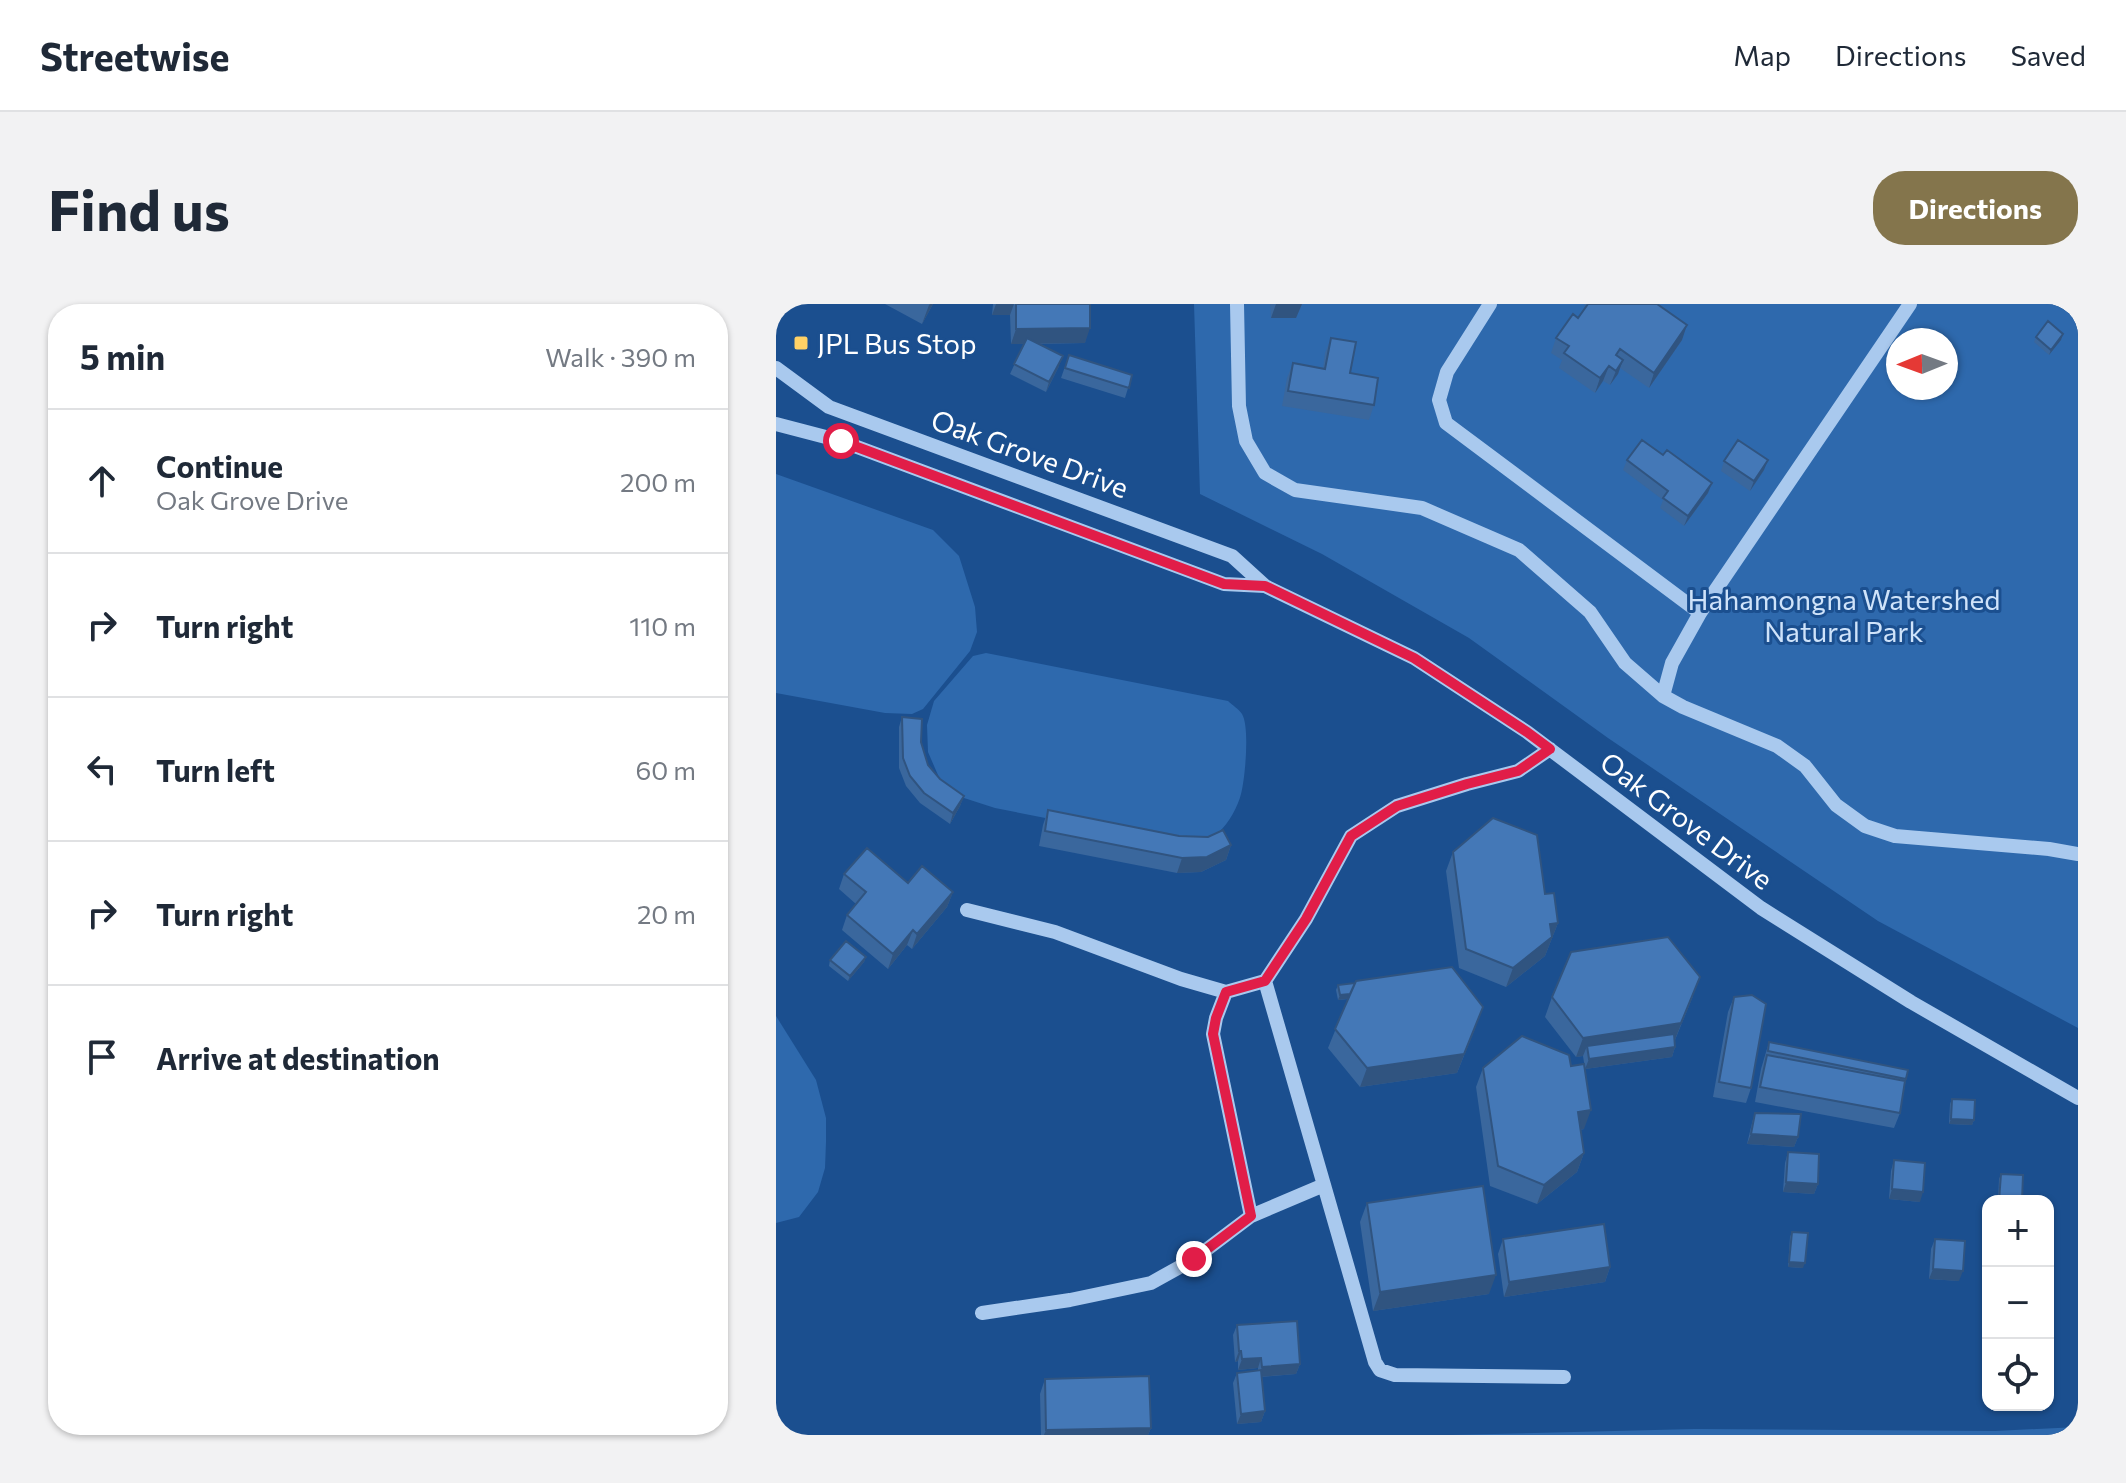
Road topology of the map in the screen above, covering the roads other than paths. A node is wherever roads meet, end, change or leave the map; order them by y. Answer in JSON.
{"nodes":[{"id":1,"x":1237,"y":304,"type":"edge"},
{"id":2,"x":1490,"y":304,"type":"edge"},
{"id":3,"x":1910,"y":304,"type":"edge"},
{"id":4,"x":776,"y":368,"type":"edge"},
{"id":5,"x":776,"y":424,"type":"edge"},
{"id":6,"x":1265,"y":586,"type":"junction"},
{"id":7,"x":1700,"y":613,"type":"junction"},
{"id":8,"x":1663,"y":696,"type":"junction"},
{"id":9,"x":1550,"y":749,"type":"junction"},
{"id":10,"x":2078,"y":854,"type":"edge"},
{"id":11,"x":967,"y":910,"type":"dead end"},
{"id":12,"x":1265,"y":981,"type":"junction"},
{"id":13,"x":1226,"y":992,"type":"junction"},
{"id":14,"x":2078,"y":1098,"type":"edge"},
{"id":15,"x":1324,"y":1185,"type":"junction"},
{"id":16,"x":1251,"y":1216,"type":"junction"},
{"id":17,"x":982,"y":1313,"type":"dead end"},
{"id":18,"x":1564,"y":1377,"type":"dead end"}],
"edges":[{"from":1,"to":8,"type":"street"},
{"from":2,"to":7,"type":"street"},
{"from":3,"to":7,"type":"street"},
{"from":4,"to":6,"type":"street","name":"Oak Grove Drive"},
{"from":5,"to":6,"type":"street","name":"Oak Grove Drive"},
{"from":6,"to":9,"type":"street","name":"Oak Grove Drive"},
{"from":7,"to":8,"type":"street"},
{"from":8,"to":10,"type":"street"},
{"from":9,"to":12,"type":"street"},
{"from":9,"to":14,"type":"street","name":"Oak Grove Drive"},
{"from":11,"to":13,"type":"street"},
{"from":12,"to":13,"type":"street"},
{"from":12,"to":15,"type":"street"},
{"from":13,"to":16,"type":"street"},
{"from":15,"to":16,"type":"street"},
{"from":15,"to":18,"type":"street"},
{"from":16,"to":17,"type":"street"}]}
